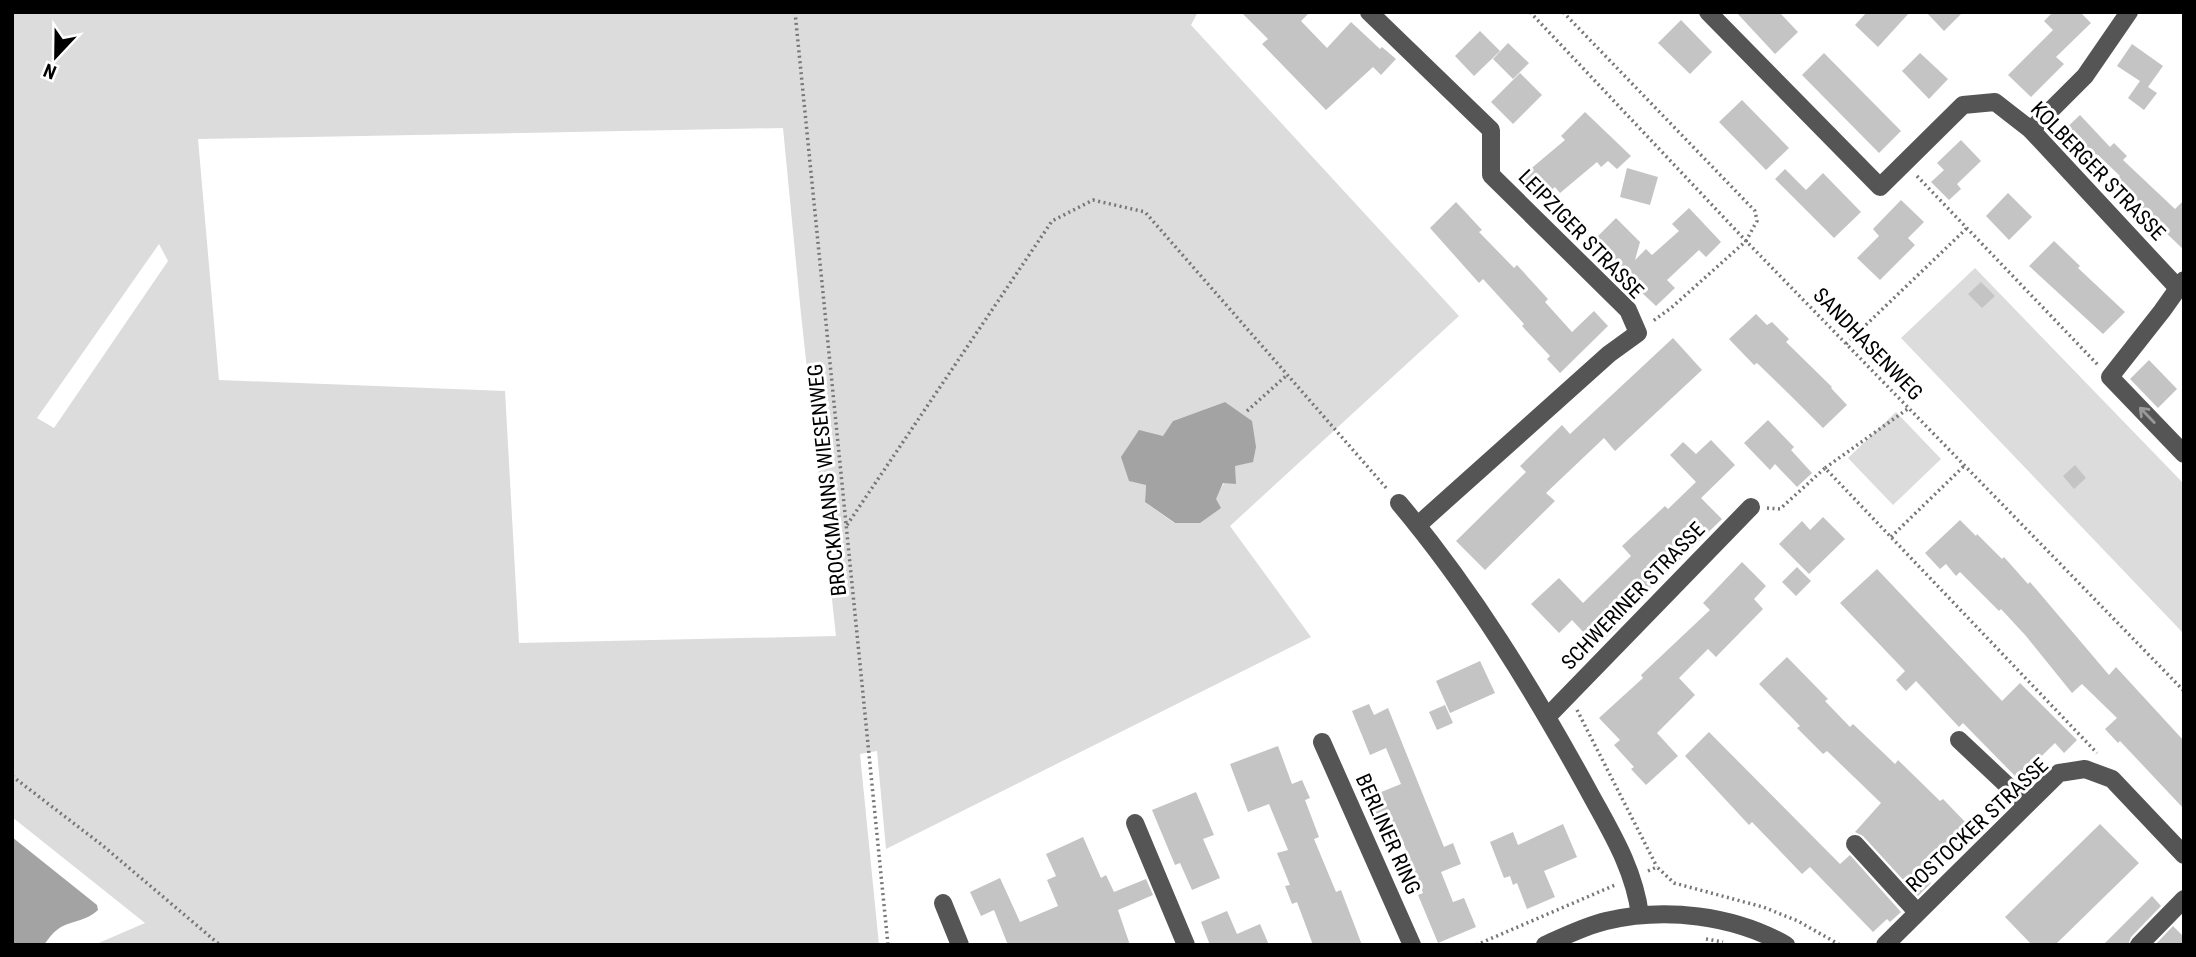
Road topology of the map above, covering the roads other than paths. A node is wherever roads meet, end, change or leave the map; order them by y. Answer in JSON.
{"nodes":[{"id":1,"x":1369,"y":12,"type":"edge"},
{"id":2,"x":1708,"y":12,"type":"edge"},
{"id":3,"x":2129,"y":12,"type":"edge"},
{"id":4,"x":2031,"y":130,"type":"junction"},
{"id":5,"x":2181,"y":283,"type":"edge"},
{"id":6,"x":2184,"y":454,"type":"edge"},
{"id":7,"x":1399,"y":503,"type":"road end"},
{"id":8,"x":1751,"y":507,"type":"road end"},
{"id":9,"x":1418,"y":526,"type":"junction"},
{"id":10,"x":1548,"y":716,"type":"junction"},
{"id":11,"x":1959,"y":740,"type":"dead end"},
{"id":12,"x":1322,"y":742,"type":"dead end"},
{"id":13,"x":2027,"y":804,"type":"junction"},
{"id":14,"x":1135,"y":823,"type":"dead end"},
{"id":15,"x":1855,"y":844,"type":"dead end"},
{"id":16,"x":2184,"y":855,"type":"edge"},
{"id":17,"x":2184,"y":899,"type":"edge"},
{"id":18,"x":943,"y":903,"type":"dead end"},
{"id":19,"x":1917,"y":912,"type":"junction"},
{"id":20,"x":1640,"y":915,"type":"junction"},
{"id":21,"x":960,"y":945,"type":"edge"},
{"id":22,"x":1186,"y":945,"type":"edge"},
{"id":23,"x":1412,"y":945,"type":"edge"},
{"id":24,"x":1545,"y":945,"type":"edge"},
{"id":25,"x":1786,"y":945,"type":"edge"},
{"id":26,"x":1885,"y":945,"type":"edge"},
{"id":27,"x":2139,"y":945,"type":"edge"}],
"edges":[{"from":1,"to":9,"type":"street","name":"LEIPZIGER STRASSE"},
{"from":2,"to":4,"type":"street","name":"KOLBERGER STRASSE"},
{"from":3,"to":4,"type":"street"},
{"from":4,"to":5,"type":"street","name":"KOLBERGER STRASSE"},
{"from":6,"to":5,"type":"street","one_way":true},
{"from":7,"to":9,"type":"street"},
{"from":8,"to":10,"type":"street","name":"SCHWERINER STRASSE"},
{"from":9,"to":10,"type":"street"},
{"from":10,"to":20,"type":"street"},
{"from":11,"to":13,"type":"street"},
{"from":12,"to":23,"type":"street","name":"BERLINER RING"},
{"from":13,"to":16,"type":"street","name":"ROSTOCKER STRASSE"},
{"from":13,"to":19,"type":"street","name":"ROSTOCKER STRASSE"},
{"from":14,"to":22,"type":"street"},
{"from":15,"to":19,"type":"street"},
{"from":17,"to":27,"type":"street"},
{"from":18,"to":21,"type":"street"},
{"from":19,"to":26,"type":"street","name":"ROSTOCKER STRASSE"},
{"from":20,"to":24,"type":"street"},
{"from":20,"to":25,"type":"street"}]}
